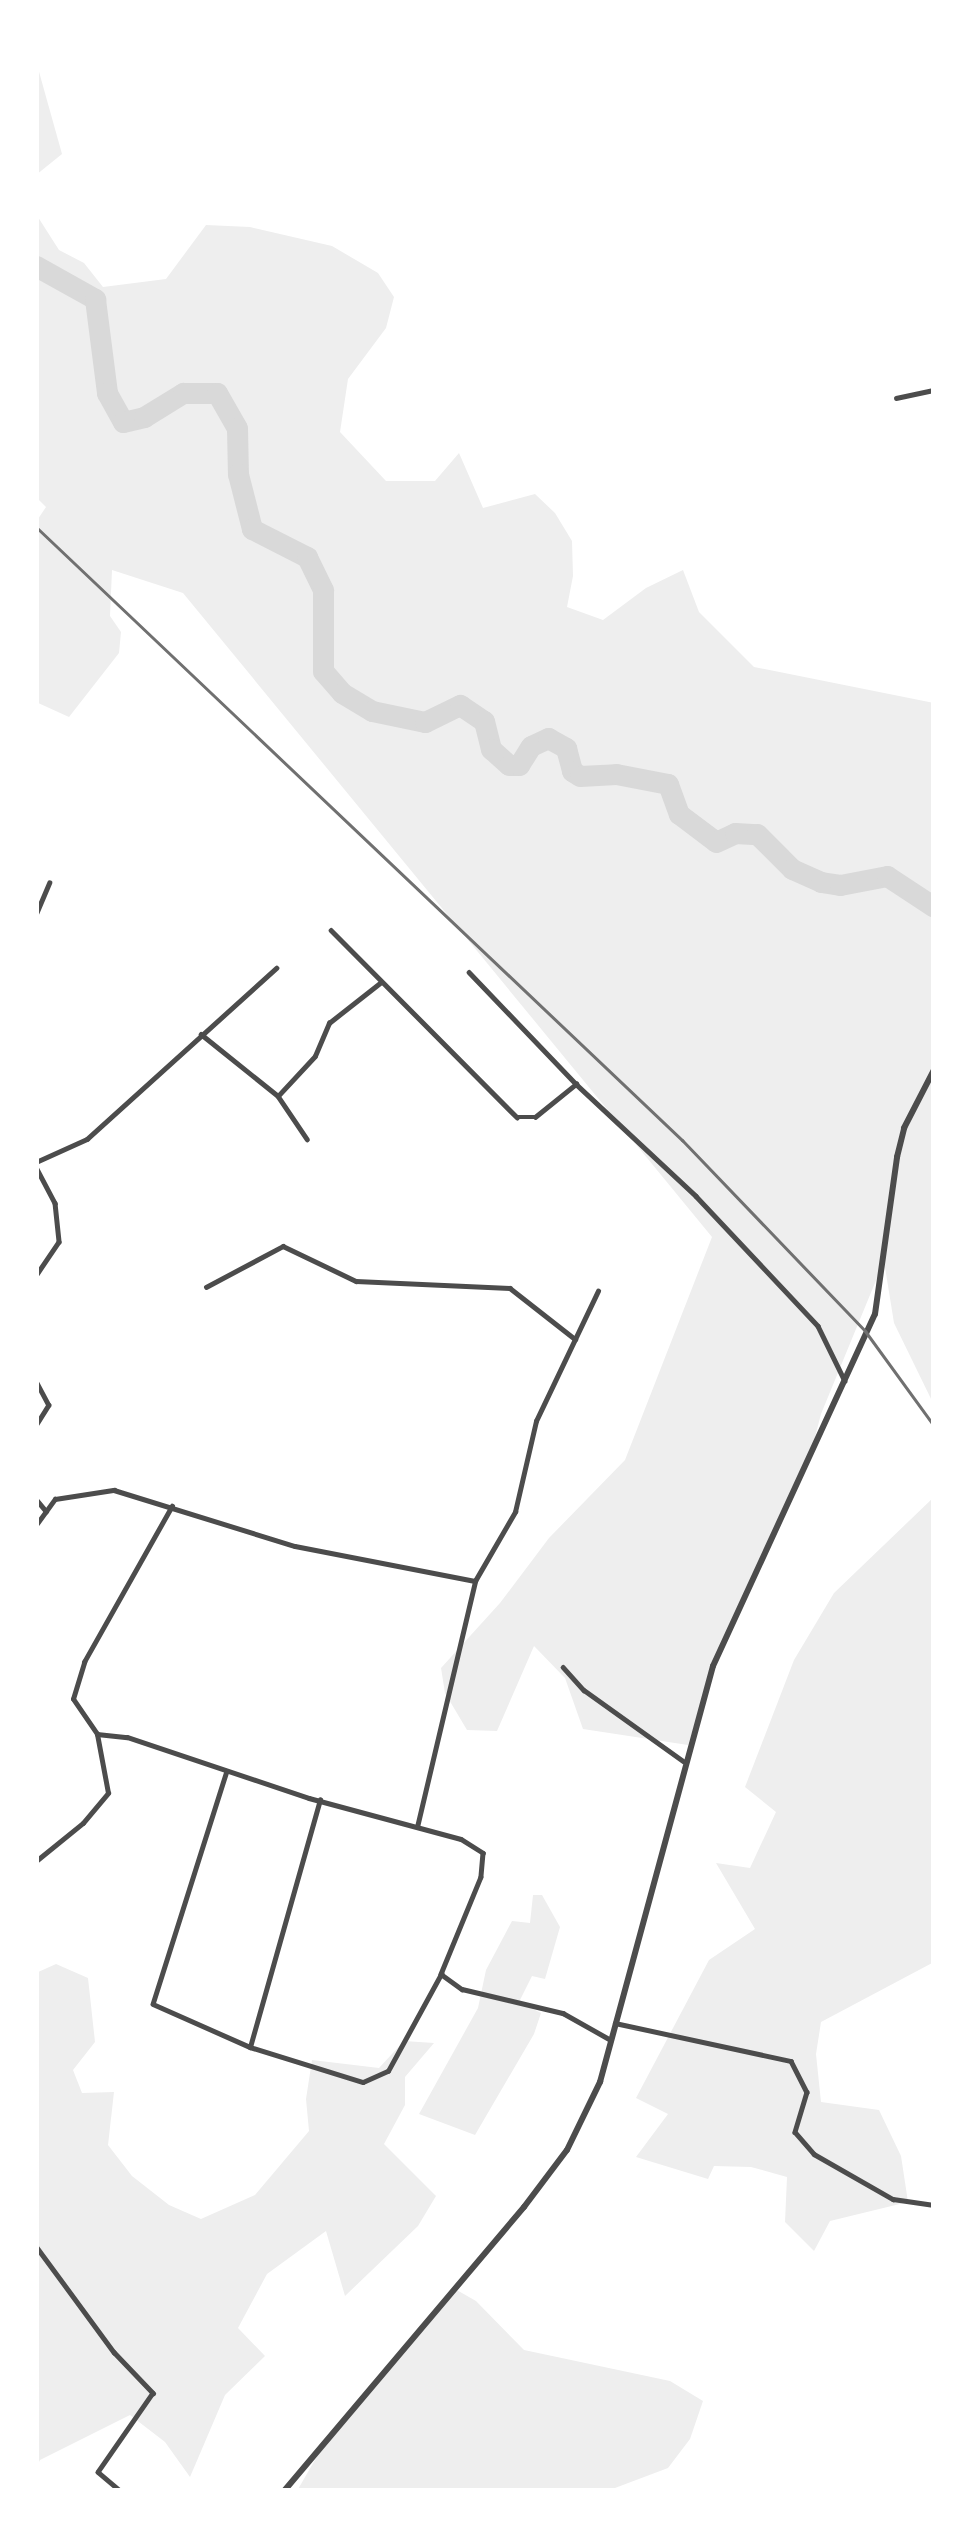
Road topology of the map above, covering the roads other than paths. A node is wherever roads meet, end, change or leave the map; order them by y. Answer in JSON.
{"nodes":[{"id":1,"x":934,"y":390,"type":"edge"},
{"id":2,"x":896,"y":398,"type":"dead end"},
{"id":3,"x":49,"y":883,"type":"dead end"},
{"id":4,"x":36,"y":914,"type":"edge"},
{"id":5,"x":331,"y":930,"type":"dead end"},
{"id":6,"x":276,"y":968,"type":"dead end"},
{"id":7,"x":469,"y":972,"type":"dead end"},
{"id":8,"x":380,"y":983,"type":"junction"},
{"id":9,"x":201,"y":1034,"type":"junction"},
{"id":10,"x":934,"y":1070,"type":"edge"},
{"id":11,"x":576,"y":1084,"type":"junction"},
{"id":12,"x":278,"y":1096,"type":"junction"},
{"id":13,"x":307,"y":1139,"type":"dead end"},
{"id":14,"x":36,"y":1164,"type":"edge"},
{"id":15,"x":36,"y":1276,"type":"edge"},
{"id":16,"x":206,"y":1287,"type":"dead end"},
{"id":17,"x":598,"y":1292,"type":"dead end"},
{"id":18,"x":575,"y":1339,"type":"junction"},
{"id":19,"x":36,"y":1381,"type":"edge"},
{"id":20,"x":845,"y":1381,"type":"junction"},
{"id":21,"x":36,"y":1426,"type":"edge"},
{"id":22,"x":36,"y":1499,"type":"edge"},
{"id":23,"x":172,"y":1506,"type":"junction"},
{"id":24,"x":46,"y":1510,"type":"junction"},
{"id":25,"x":36,"y":1525,"type":"edge"},
{"id":26,"x":476,"y":1581,"type":"junction"},
{"id":27,"x":563,"y":1667,"type":"dead end"},
{"id":28,"x":97,"y":1734,"type":"junction"},
{"id":29,"x":683,"y":1761,"type":"junction"},
{"id":30,"x":227,"y":1770,"type":"junction"},
{"id":31,"x":320,"y":1801,"type":"junction"},
{"id":32,"x":417,"y":1827,"type":"junction"},
{"id":33,"x":36,"y":1862,"type":"edge"},
{"id":34,"x":441,"y":1974,"type":"junction"},
{"id":35,"x":615,"y":2024,"type":"junction"},
{"id":36,"x":610,"y":2040,"type":"junction"},
{"id":37,"x":250,"y":2047,"type":"junction"},
{"id":38,"x":934,"y":2205,"type":"edge"},
{"id":39,"x":36,"y":2246,"type":"edge"},
{"id":40,"x":121,"y":2491,"type":"edge"},
{"id":41,"x":284,"y":2491,"type":"edge"}],
"edges":[{"from":1,"to":2,"type":"street"},
{"from":3,"to":4,"type":"street"},
{"from":5,"to":8,"type":"street"},
{"from":6,"to":9,"type":"street"},
{"from":7,"to":11,"type":"street"},
{"from":8,"to":11,"type":"street"},
{"from":8,"to":12,"type":"street"},
{"from":9,"to":12,"type":"street"},
{"from":9,"to":14,"type":"street"},
{"from":10,"to":20,"type":"street"},
{"from":11,"to":20,"type":"street"},
{"from":12,"to":13,"type":"street"},
{"from":14,"to":15,"type":"street"},
{"from":16,"to":18,"type":"street"},
{"from":17,"to":18,"type":"street"},
{"from":18,"to":26,"type":"street"},
{"from":19,"to":21,"type":"street"},
{"from":20,"to":29,"type":"street"},
{"from":22,"to":24,"type":"street"},
{"from":23,"to":24,"type":"street"},
{"from":23,"to":26,"type":"street"},
{"from":23,"to":28,"type":"street"},
{"from":24,"to":25,"type":"street"},
{"from":26,"to":32,"type":"street"},
{"from":27,"to":29,"type":"street"},
{"from":28,"to":30,"type":"street"},
{"from":28,"to":33,"type":"street"},
{"from":29,"to":35,"type":"street"},
{"from":30,"to":31,"type":"street"},
{"from":30,"to":37,"type":"street"},
{"from":31,"to":32,"type":"street"},
{"from":31,"to":37,"type":"street"},
{"from":32,"to":34,"type":"street"},
{"from":34,"to":36,"type":"street"},
{"from":34,"to":37,"type":"street"},
{"from":35,"to":36,"type":"street"},
{"from":35,"to":38,"type":"street"},
{"from":36,"to":41,"type":"street"},
{"from":39,"to":40,"type":"street"}]}
